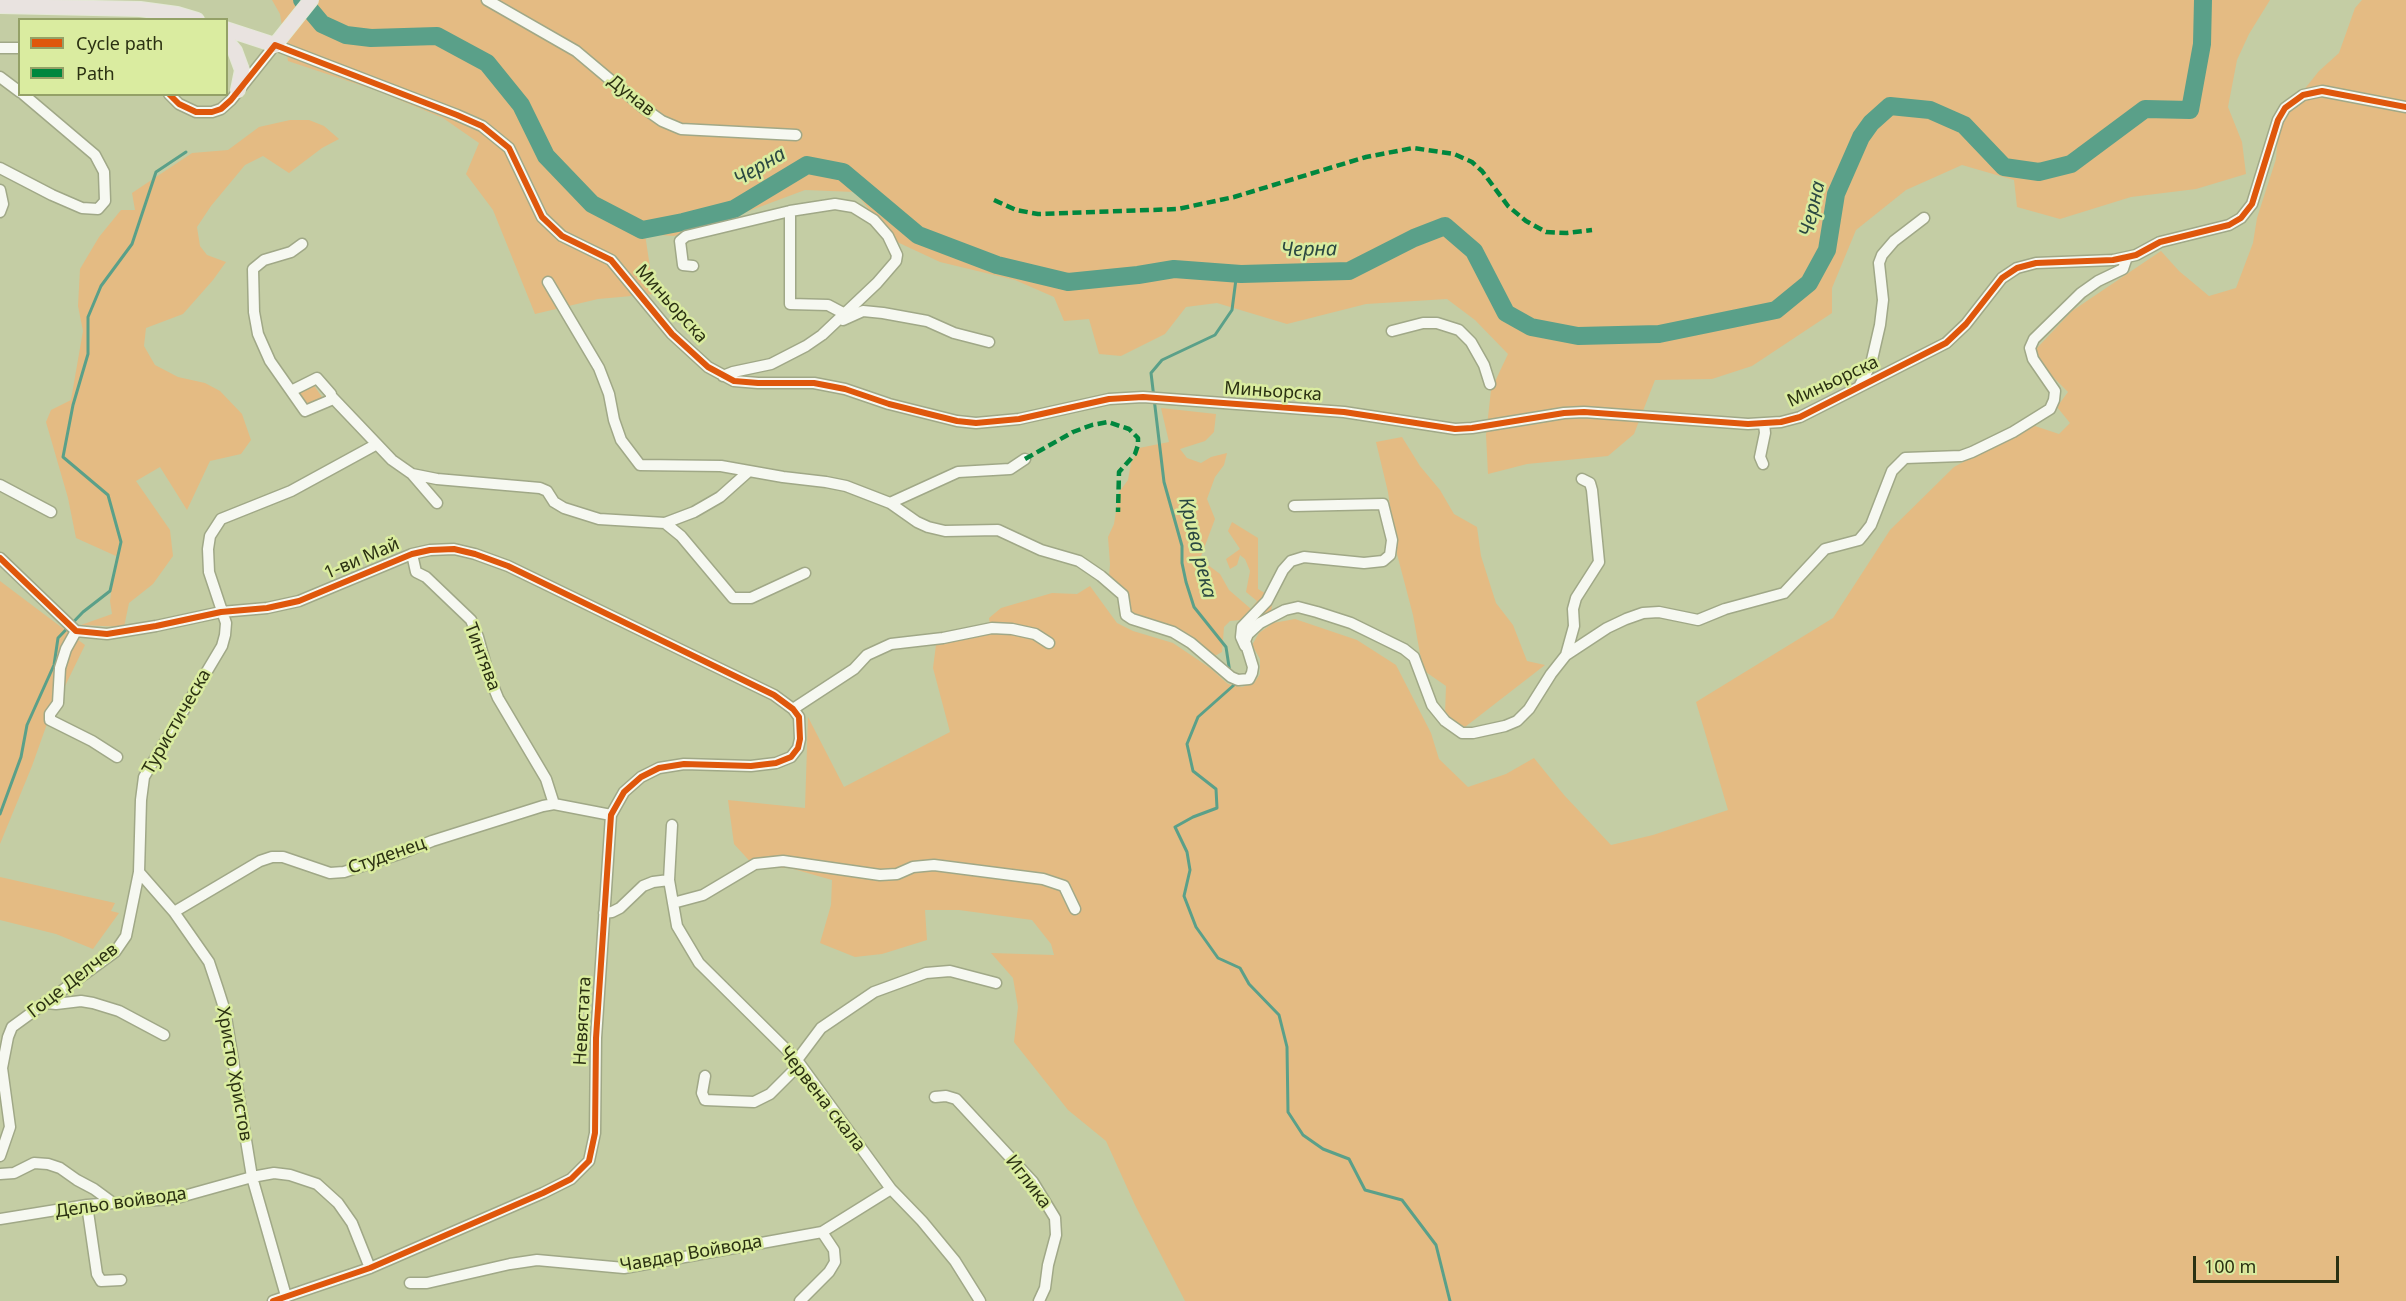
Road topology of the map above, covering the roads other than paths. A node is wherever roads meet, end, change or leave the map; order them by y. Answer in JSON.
{"nodes":[{"id":1,"x":311,"y":0,"type":"edge"},
{"id":2,"x":486,"y":0,"type":"edge"},
{"id":3,"x":0,"y":6,"type":"edge"},
{"id":4,"x":190,"y":18,"type":"edge"},
{"id":5,"x":228,"y":30,"type":"edge"},
{"id":6,"x":228,"y":42,"type":"edge"},
{"id":7,"x":275,"y":45,"type":"junction"},
{"id":8,"x":0,"y":48,"type":"edge"},
{"id":9,"x":18,"y":48,"type":"edge"},
{"id":10,"x":0,"y":77,"type":"edge"},
{"id":11,"x":18,"y":90,"type":"edge"},
{"id":12,"x":238,"y":90,"type":"junction"},
{"id":13,"x":25,"y":96,"type":"edge"},
{"id":14,"x":171,"y":96,"type":"edge"},
{"id":15,"x":2406,"y":106,"type":"edge"},
{"id":16,"x":796,"y":135,"type":"dead end"},
{"id":17,"x":0,"y":168,"type":"edge"},
{"id":18,"x":0,"y":190,"type":"edge"},
{"id":19,"x":790,"y":211,"type":"junction"},
{"id":20,"x":0,"y":212,"type":"edge"},
{"id":21,"x":1924,"y":218,"type":"dead end"},
{"id":22,"x":302,"y":244,"type":"dead end"},
{"id":23,"x":2127,"y":257,"type":"junction"},
{"id":24,"x":693,"y":266,"type":"dead end"},
{"id":25,"x":548,"y":282,"type":"dead end"},
{"id":26,"x":845,"y":314,"type":"junction"},
{"id":27,"x":834,"y":324,"type":"junction"},
{"id":28,"x":1392,"y":332,"type":"dead end"},
{"id":29,"x":989,"y":342,"type":"dead end"},
{"id":30,"x":723,"y":376,"type":"junction"},
{"id":31,"x":1490,"y":384,"type":"dead end"},
{"id":32,"x":1859,"y":388,"type":"junction"},
{"id":33,"x":291,"y":391,"type":"junction"},
{"id":34,"x":332,"y":397,"type":"junction"},
{"id":35,"x":1764,"y":424,"type":"junction"},
{"id":36,"x":377,"y":444,"type":"junction"},
{"id":37,"x":1025,"y":459,"type":"dead end"},
{"id":38,"x":1763,"y":464,"type":"dead end"},
{"id":39,"x":748,"y":472,"type":"junction"},
{"id":40,"x":412,"y":474,"type":"junction"},
{"id":41,"x":1582,"y":479,"type":"dead end"},
{"id":42,"x":0,"y":485,"type":"edge"},
{"id":43,"x":437,"y":503,"type":"dead end"},
{"id":44,"x":890,"y":503,"type":"junction"},
{"id":45,"x":1294,"y":506,"type":"dead end"},
{"id":46,"x":51,"y":512,"type":"dead end"},
{"id":47,"x":665,"y":523,"type":"junction"},
{"id":48,"x":412,"y":554,"type":"junction"},
{"id":49,"x":0,"y":558,"type":"edge"},
{"id":50,"x":805,"y":573,"type":"dead end"},
{"id":51,"x":221,"y":612,"type":"junction"},
{"id":52,"x":72,"y":627,"type":"junction"},
{"id":53,"x":1049,"y":643,"type":"dead end"},
{"id":54,"x":1246,"y":646,"type":"junction"},
{"id":55,"x":1566,"y":655,"type":"junction"},
{"id":56,"x":793,"y":709,"type":"junction"},
{"id":57,"x":117,"y":758,"type":"dead end"},
{"id":58,"x":554,"y":804,"type":"junction"},
{"id":59,"x":612,"y":816,"type":"junction"},
{"id":60,"x":672,"y":825,"type":"dead end"},
{"id":61,"x":139,"y":872,"type":"junction"},
{"id":62,"x":669,"y":880,"type":"junction"},
{"id":63,"x":673,"y":903,"type":"junction"},
{"id":64,"x":1076,"y":909,"type":"dead end"},
{"id":65,"x":174,"y":912,"type":"junction"},
{"id":66,"x":604,"y":913,"type":"junction"},
{"id":67,"x":996,"y":983,"type":"dead end"},
{"id":68,"x":47,"y":1002,"type":"junction"},
{"id":69,"x":164,"y":1035,"type":"dead end"},
{"id":70,"x":797,"y":1060,"type":"junction"},
{"id":71,"x":705,"y":1076,"type":"dead end"},
{"id":72,"x":3,"y":1096,"type":"edge"},
{"id":73,"x":935,"y":1097,"type":"dead end"},
{"id":74,"x":0,"y":1156,"type":"edge"},
{"id":75,"x":0,"y":1174,"type":"edge"},
{"id":76,"x":252,"y":1177,"type":"junction"},
{"id":77,"x":891,"y":1189,"type":"junction"},
{"id":78,"x":113,"y":1203,"type":"junction"},
{"id":79,"x":87,"y":1205,"type":"junction"},
{"id":80,"x":0,"y":1219,"type":"edge"},
{"id":81,"x":822,"y":1232,"type":"junction"},
{"id":82,"x":370,"y":1268,"type":"junction"},
{"id":83,"x":121,"y":1280,"type":"dead end"},
{"id":84,"x":410,"y":1283,"type":"dead end"},
{"id":85,"x":292,"y":1297,"type":"edge"},
{"id":86,"x":273,"y":1301,"type":"edge"},
{"id":87,"x":800,"y":1301,"type":"edge"},
{"id":88,"x":980,"y":1301,"type":"edge"},
{"id":89,"x":1040,"y":1301,"type":"edge"}],
"edges":[{"from":1,"to":7,"type":"main road"},
{"from":2,"to":16,"type":"street","name":"Дунав"},
{"from":3,"to":4,"type":"main road"},
{"from":5,"to":7,"type":"main road"},
{"from":6,"to":12,"type":"main road"},
{"from":7,"to":12,"type":"street"},
{"from":7,"to":30,"type":"street","name":"Миньорска"},
{"from":8,"to":9,"type":"street"},
{"from":10,"to":11,"type":"street"},
{"from":12,"to":14,"type":"street"},
{"from":13,"to":17,"type":"street"},
{"from":15,"to":23,"type":"street","name":"Миньорска"},
{"from":18,"to":20,"type":"street"},
{"from":19,"to":24,"type":"street"},
{"from":19,"to":26,"type":"street"},
{"from":19,"to":26,"type":"street"},
{"from":21,"to":32,"type":"street"},
{"from":22,"to":33,"type":"street"},
{"from":23,"to":32,"type":"street","name":"Миньорска"},
{"from":23,"to":55,"type":"street"},
{"from":25,"to":39,"type":"street"},
{"from":26,"to":27,"type":"street"},
{"from":27,"to":29,"type":"street"},
{"from":27,"to":30,"type":"street"},
{"from":28,"to":31,"type":"street"},
{"from":30,"to":35,"type":"street","name":"Миньорска"},
{"from":32,"to":35,"type":"street","name":"Миньорска"},
{"from":33,"to":34,"type":"street"},
{"from":33,"to":34,"type":"street"},
{"from":34,"to":36,"type":"street"},
{"from":35,"to":38,"type":"street"},
{"from":36,"to":40,"type":"street"},
{"from":36,"to":51,"type":"street","name":"Туристическа"},
{"from":37,"to":44,"type":"street"},
{"from":39,"to":44,"type":"street"},
{"from":39,"to":47,"type":"street"},
{"from":40,"to":43,"type":"street"},
{"from":40,"to":47,"type":"street"},
{"from":41,"to":55,"type":"street"},
{"from":42,"to":46,"type":"street"},
{"from":44,"to":54,"type":"street"},
{"from":45,"to":54,"type":"street"},
{"from":47,"to":50,"type":"street"},
{"from":48,"to":51,"type":"street","name":"1-ви Май"},
{"from":48,"to":56,"type":"street","name":"1-ви Май"},
{"from":48,"to":58,"type":"street","name":"Тинтява"},
{"from":49,"to":52,"type":"street"},
{"from":51,"to":52,"type":"street","name":"1-ви Май"},
{"from":51,"to":61,"type":"street","name":"Туристическа"},
{"from":52,"to":57,"type":"street"},
{"from":53,"to":56,"type":"street"},
{"from":54,"to":55,"type":"street"},
{"from":56,"to":59,"type":"street","name":"Невястата"},
{"from":58,"to":59,"type":"street","name":"Студенец"},
{"from":58,"to":65,"type":"street","name":"Студенец"},
{"from":59,"to":66,"type":"street","name":"Невястата"},
{"from":60,"to":62,"type":"street","name":"Червена скала"},
{"from":61,"to":65,"type":"street","name":"Христо Христов"},
{"from":61,"to":68,"type":"street","name":"Гоце Делчев"},
{"from":62,"to":63,"type":"street","name":"Червена скала"},
{"from":62,"to":66,"type":"street"},
{"from":63,"to":64,"type":"street"},
{"from":63,"to":70,"type":"street","name":"Червена скала"},
{"from":65,"to":76,"type":"street","name":"Христо Христов"},
{"from":66,"to":82,"type":"street","name":"Невястата"},
{"from":67,"to":70,"type":"street"},
{"from":68,"to":69,"type":"street"},
{"from":68,"to":72,"type":"street","name":"Гоце Делчев"},
{"from":70,"to":71,"type":"street"},
{"from":70,"to":77,"type":"street","name":"Червена скала"},
{"from":72,"to":74,"type":"street","name":"Гоце Делчев"},
{"from":73,"to":89,"type":"street","name":"Иглика"},
{"from":75,"to":78,"type":"street"},
{"from":76,"to":78,"type":"street","name":"Дельо войвода"},
{"from":76,"to":82,"type":"street","name":"Дельо войвода"},
{"from":76,"to":85,"type":"street","name":"Христо Христов"},
{"from":77,"to":81,"type":"street","name":"Чавдар Войвода"},
{"from":77,"to":88,"type":"street","name":"Червена скала"},
{"from":78,"to":79,"type":"street","name":"Дельо войвода"},
{"from":79,"to":80,"type":"street","name":"Дельо войвода"},
{"from":79,"to":83,"type":"street"},
{"from":81,"to":84,"type":"street","name":"Чавдар Войвода"},
{"from":81,"to":87,"type":"street"},
{"from":82,"to":85,"type":"street","name":"Невястата"},
{"from":85,"to":86,"type":"street","name":"Невястата"}]}
